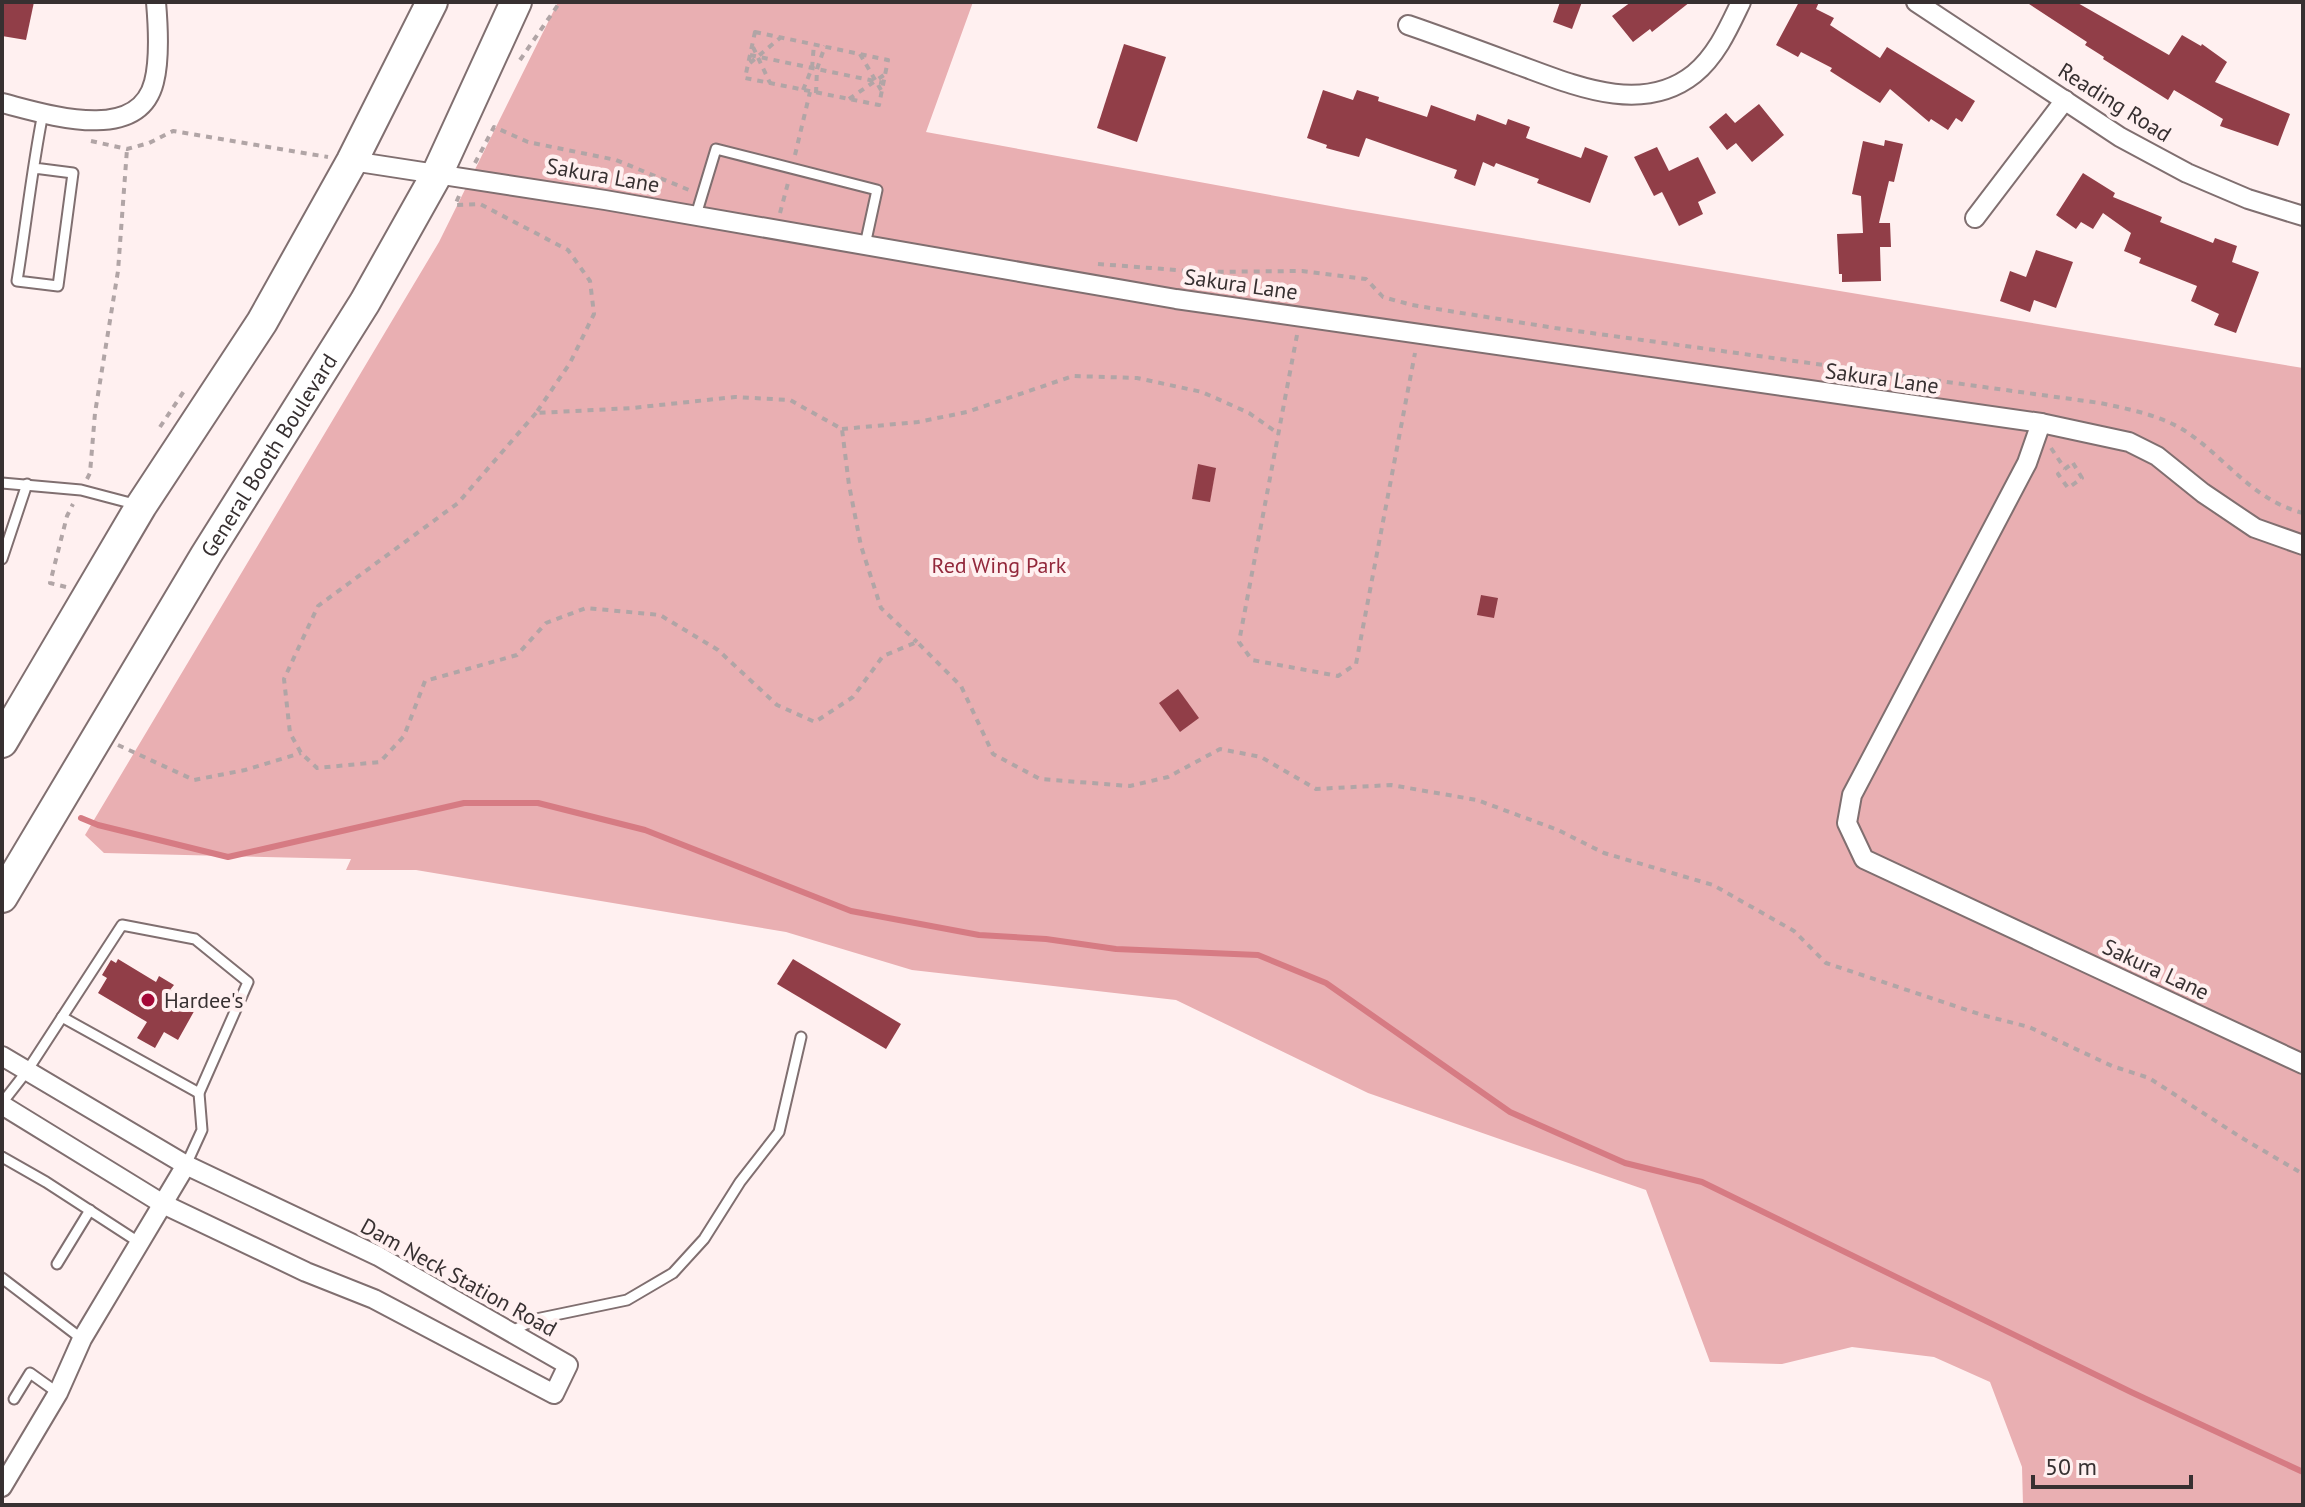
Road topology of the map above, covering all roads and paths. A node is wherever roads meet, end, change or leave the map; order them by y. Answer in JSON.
{"nodes":[{"id":1,"x":156,"y":2,"type":"edge"},
{"id":2,"x":432,"y":2,"type":"edge"},
{"id":3,"x":516,"y":2,"type":"edge"},
{"id":4,"x":560,"y":2,"type":"edge"},
{"id":5,"x":1741,"y":2,"type":"edge"},
{"id":6,"x":1916,"y":2,"type":"edge"},
{"id":7,"x":1408,"y":25,"type":"dead end"},
{"id":8,"x":781,"y":37,"type":"junction"},
{"id":9,"x":814,"y":44,"type":"junction"},
{"id":10,"x":752,"y":45,"type":"junction"},
{"id":11,"x":825,"y":46,"type":"junction"},
{"id":12,"x":860,"y":54,"type":"junction"},
{"id":13,"x":750,"y":55,"type":"junction"},
{"id":14,"x":757,"y":56,"type":"junction"},
{"id":15,"x":748,"y":64,"type":"junction"},
{"id":16,"x":516,"y":65,"type":"dead end"},
{"id":17,"x":815,"y":69,"type":"junction"},
{"id":18,"x":885,"y":74,"type":"junction"},
{"id":19,"x":876,"y":81,"type":"junction"},
{"id":20,"x":770,"y":83,"type":"junction"},
{"id":21,"x":884,"y":83,"type":"junction"},
{"id":22,"x":803,"y":90,"type":"junction"},
{"id":23,"x":882,"y":92,"type":"junction"},
{"id":24,"x":816,"y":93,"type":"junction"},
{"id":25,"x":849,"y":99,"type":"junction"},
{"id":26,"x":2065,"y":100,"type":"junction"},
{"id":27,"x":2,"y":103,"type":"edge"},
{"id":28,"x":43,"y":113,"type":"junction"},
{"id":29,"x":492,"y":114,"type":"dead end"},
{"id":30,"x":494,"y":127,"type":"junction"},
{"id":31,"x":352,"y":161,"type":"junction"},
{"id":32,"x":34,"y":168,"type":"junction"},
{"id":33,"x":323,"y":169,"type":"dead end"},
{"id":34,"x":453,"y":175,"type":"junction"},
{"id":35,"x":702,"y":195,"type":"junction"},
{"id":36,"x":766,"y":212,"type":"dead end"},
{"id":37,"x":696,"y":215,"type":"junction"},
{"id":38,"x":779,"y":215,"type":"dead end"},
{"id":39,"x":2303,"y":216,"type":"edge"},
{"id":40,"x":1975,"y":218,"type":"dead end"},
{"id":41,"x":865,"y":245,"type":"junction"},
{"id":42,"x":1096,"y":264,"type":"dead end"},
{"id":43,"x":1301,"y":317,"type":"junction"},
{"id":44,"x":1418,"y":335,"type":"junction"},
{"id":45,"x":194,"y":377,"type":"dead end"},
{"id":46,"x":536,"y":413,"type":"junction"},
{"id":47,"x":2041,"y":423,"type":"junction"},
{"id":48,"x":842,"y":429,"type":"junction"},
{"id":49,"x":156,"y":434,"type":"dead end"},
{"id":50,"x":1279,"y":434,"type":"junction"},
{"id":51,"x":2073,"y":463,"type":"joint"},
{"id":52,"x":2,"y":483,"type":"edge"},
{"id":53,"x":27,"y":484,"type":"junction"},
{"id":54,"x":81,"y":490,"type":"junction"},
{"id":55,"x":141,"y":506,"type":"junction"},
{"id":56,"x":2303,"y":513,"type":"edge"},
{"id":57,"x":2303,"y":545,"type":"edge"},
{"id":58,"x":2,"y":559,"type":"edge"},
{"id":59,"x":76,"y":583,"type":"dead end"},
{"id":60,"x":917,"y":642,"type":"junction"},
{"id":61,"x":98,"y":736,"type":"junction"},
{"id":62,"x":2,"y":742,"type":"edge"},
{"id":63,"x":301,"y":753,"type":"junction"},
{"id":64,"x":2,"y":897,"type":"edge"},
{"id":65,"x":62,"y":1017,"type":"junction"},
{"id":66,"x":801,"y":1037,"type":"dead end"},
{"id":67,"x":2,"y":1056,"type":"edge"},
{"id":68,"x":2303,"y":1064,"type":"edge"},
{"id":69,"x":27,"y":1071,"type":"junction"},
{"id":70,"x":199,"y":1093,"type":"junction"},
{"id":71,"x":2,"y":1104,"type":"edge"},
{"id":72,"x":2,"y":1157,"type":"edge"},
{"id":73,"x":186,"y":1165,"type":"junction"},
{"id":74,"x":2303,"y":1174,"type":"edge"},
{"id":75,"x":163,"y":1204,"type":"junction"},
{"id":76,"x":90,"y":1210,"type":"junction"},
{"id":77,"x":140,"y":1243,"type":"junction"},
{"id":78,"x":57,"y":1264,"type":"dead end"},
{"id":79,"x":2,"y":1278,"type":"edge"},
{"id":80,"x":510,"y":1332,"type":"junction"},
{"id":81,"x":82,"y":1339,"type":"junction"},
{"id":82,"x":58,"y":1393,"type":"junction"},
{"id":83,"x":14,"y":1399,"type":"dead end"},
{"id":84,"x":2,"y":1487,"type":"edge"}],
"edges":[{"from":1,"to":28,"type":"street"},
{"from":2,"to":31,"type":"highway"},
{"from":3,"to":34,"type":"highway","name":"General Booth Boulevard"},
{"from":4,"to":16,"type":"path"},
{"from":5,"to":7,"type":"street"},
{"from":6,"to":26,"type":"street","name":"Reading Road"},
{"from":8,"to":9,"type":"path"},
{"from":8,"to":10,"type":"path"},
{"from":8,"to":14,"type":"path"},
{"from":9,"to":11,"type":"path"},
{"from":9,"to":17,"type":"path"},
{"from":10,"to":13,"type":"path"},
{"from":10,"to":14,"type":"path"},
{"from":11,"to":12,"type":"path"},
{"from":11,"to":17,"type":"path"},
{"from":12,"to":18,"type":"path"},
{"from":12,"to":19,"type":"path"},
{"from":13,"to":14,"type":"path"},
{"from":13,"to":15,"type":"path"},
{"from":14,"to":15,"type":"path"},
{"from":14,"to":17,"type":"path"},
{"from":14,"to":20,"type":"path"},
{"from":15,"to":20,"type":"path"},
{"from":17,"to":19,"type":"path"},
{"from":17,"to":22,"type":"path"},
{"from":17,"to":24,"type":"path"},
{"from":18,"to":19,"type":"path"},
{"from":18,"to":21,"type":"path"},
{"from":19,"to":21,"type":"path"},
{"from":19,"to":23,"type":"path"},
{"from":19,"to":25,"type":"path"},
{"from":20,"to":22,"type":"path"},
{"from":21,"to":23,"type":"path"},
{"from":22,"to":24,"type":"path"},
{"from":23,"to":25,"type":"path"},
{"from":24,"to":25,"type":"path"},
{"from":26,"to":39,"type":"street","name":"Reading Road"},
{"from":26,"to":40,"type":"street"},
{"from":27,"to":28,"type":"street"},
{"from":28,"to":32,"type":"lane"},
{"from":29,"to":30,"type":"path"},
{"from":30,"to":34,"type":"path"},
{"from":30,"to":35,"type":"path"},
{"from":31,"to":34,"type":"street","name":"Sakura Lane"},
{"from":31,"to":55,"type":"highway"},
{"from":32,"to":32,"type":"lane"},
{"from":33,"to":54,"type":"path"},
{"from":34,"to":37,"type":"street","name":"Sakura Lane"},
{"from":34,"to":46,"type":"path"},
{"from":34,"to":61,"type":"highway","name":"General Booth Boulevard"},
{"from":35,"to":37,"type":"lane"},
{"from":35,"to":41,"type":"lane"},
{"from":36,"to":38,"type":"path"},
{"from":37,"to":41,"type":"street","name":"Sakura Lane"},
{"from":41,"to":43,"type":"street","name":"Sakura Lane"},
{"from":42,"to":56,"type":"path"},
{"from":43,"to":44,"type":"street","name":"Sakura Lane"},
{"from":43,"to":50,"type":"path"},
{"from":44,"to":47,"type":"street","name":"Sakura Lane"},
{"from":44,"to":50,"type":"path"},
{"from":45,"to":49,"type":"path"},
{"from":46,"to":48,"type":"path"},
{"from":46,"to":63,"type":"path"},
{"from":47,"to":57,"type":"street","name":"Sakura Lane"},
{"from":47,"to":68,"type":"street","name":"Sakura Lane"},
{"from":48,"to":50,"type":"path"},
{"from":48,"to":60,"type":"path"},
{"from":51,"to":51,"type":"path"},
{"from":52,"to":53,"type":"lane"},
{"from":53,"to":54,"type":"lane"},
{"from":53,"to":58,"type":"lane"},
{"from":54,"to":55,"type":"lane"},
{"from":54,"to":59,"type":"path"},
{"from":55,"to":62,"type":"highway"},
{"from":60,"to":63,"type":"path"},
{"from":60,"to":74,"type":"path"},
{"from":61,"to":63,"type":"path"},
{"from":61,"to":64,"type":"highway","name":"General Booth Boulevard"},
{"from":65,"to":69,"type":"lane"},
{"from":65,"to":70,"type":"lane"},
{"from":65,"to":70,"type":"lane"},
{"from":66,"to":80,"type":"lane"},
{"from":67,"to":69,"type":"street","name":"Dam Neck Station Road"},
{"from":69,"to":71,"type":"lane"},
{"from":69,"to":73,"type":"street","name":"Dam Neck Station Road"},
{"from":70,"to":73,"type":"lane"},
{"from":71,"to":75,"type":"street","name":"Dam Neck Station Road"},
{"from":72,"to":76,"type":"lane"},
{"from":73,"to":75,"type":"street"},
{"from":73,"to":80,"type":"street","name":"Dam Neck Station Road"},
{"from":75,"to":77,"type":"street"},
{"from":75,"to":80,"type":"street","name":"Dam Neck Station Road"},
{"from":76,"to":77,"type":"lane"},
{"from":76,"to":78,"type":"lane"},
{"from":77,"to":81,"type":"street"},
{"from":79,"to":81,"type":"lane"},
{"from":81,"to":82,"type":"street"},
{"from":82,"to":83,"type":"lane"},
{"from":82,"to":84,"type":"street"}]}
